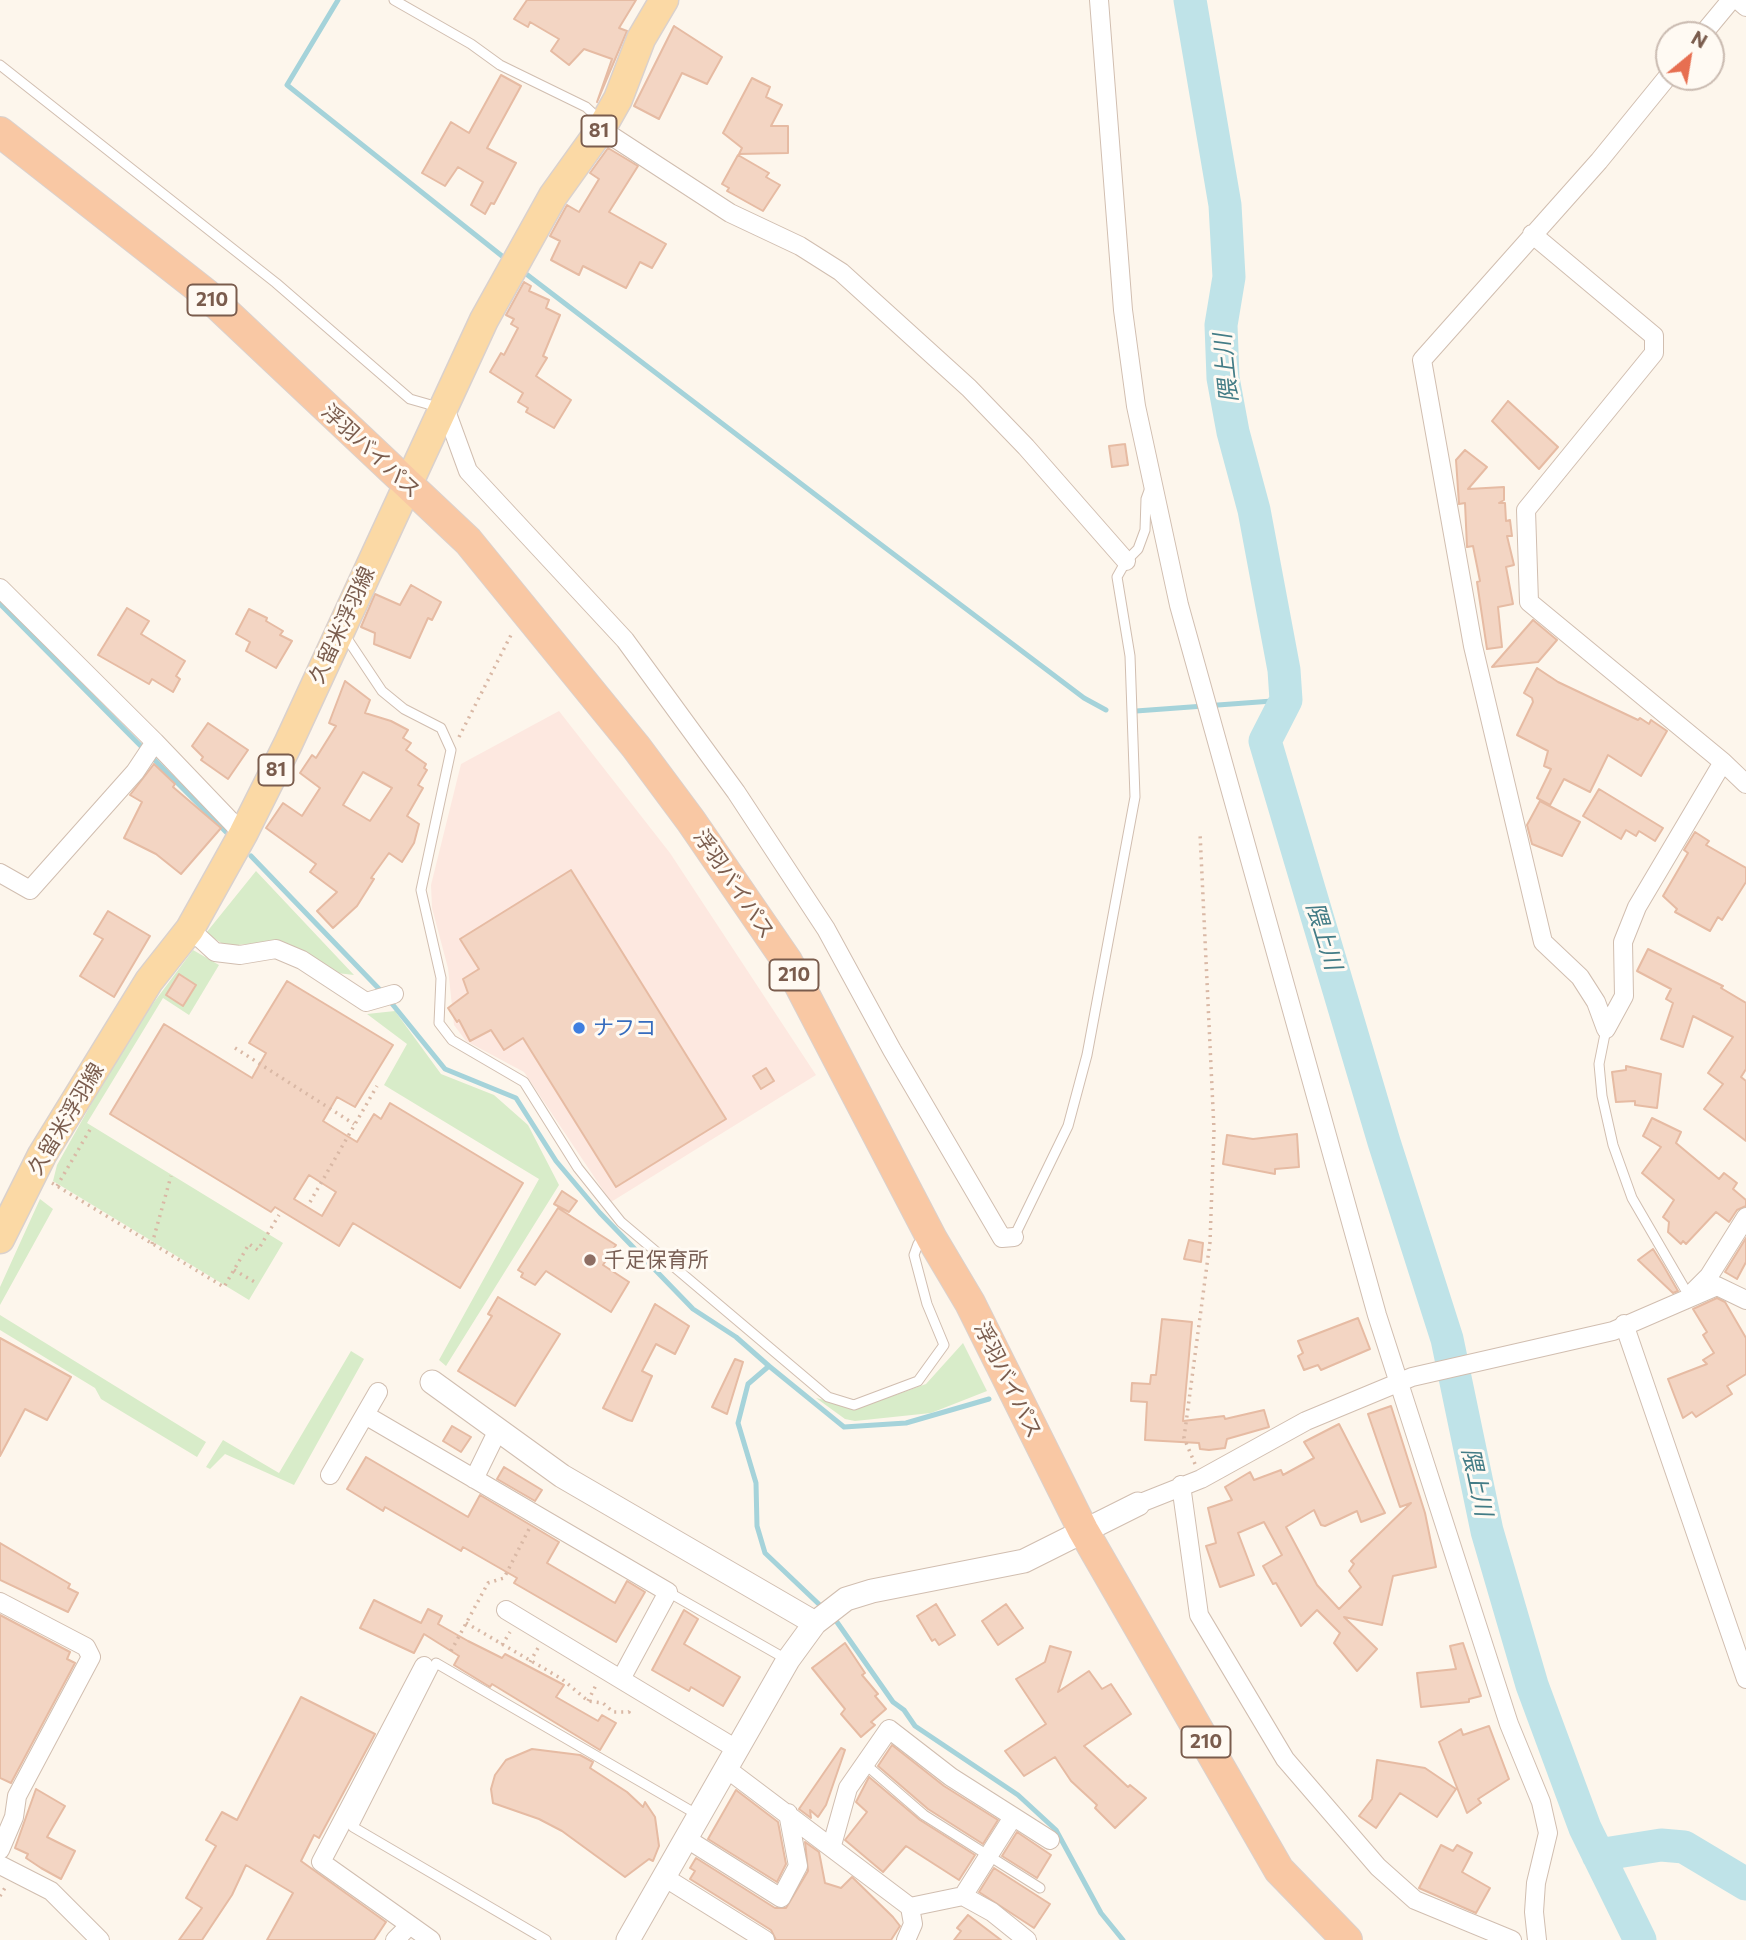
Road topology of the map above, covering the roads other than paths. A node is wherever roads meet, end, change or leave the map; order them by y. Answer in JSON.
{"nodes":[{"id":1,"x":394,"y":0,"type":"edge"},
{"id":2,"x":664,"y":0,"type":"edge"},
{"id":3,"x":1099,"y":0,"type":"edge"},
{"id":4,"x":1731,"y":0,"type":"edge"},
{"id":5,"x":1738,"y":0,"type":"edge"},
{"id":6,"x":1746,"y":7,"type":"edge"},
{"id":7,"x":1714,"y":21,"type":"edge"},
{"id":8,"x":0,"y":65,"type":"edge"},
{"id":9,"x":1656,"y":91,"type":"edge"},
{"id":10,"x":602,"y":126,"type":"junction"},
{"id":11,"x":0,"y":132,"type":"edge"},
{"id":12,"x":1532,"y":234,"type":"junction"},
{"id":13,"x":444,"y":408,"type":"junction"},
{"id":14,"x":1152,"y":483,"type":"junction"},
{"id":15,"x":408,"y":485,"type":"junction"},
{"id":16,"x":1126,"y":561,"type":"junction"},
{"id":17,"x":0,"y":588,"type":"edge"},
{"id":18,"x":341,"y":629,"type":"junction"},
{"id":19,"x":155,"y":742,"type":"junction"},
{"id":20,"x":1723,"y":762,"type":"junction"},
{"id":21,"x":1746,"y":784,"type":"edge"},
{"id":22,"x":243,"y":835,"type":"junction"},
{"id":23,"x":0,"y":873,"type":"edge"},
{"id":24,"x":190,"y":929,"type":"junction"},
{"id":25,"x":385,"y":997,"type":"dead end"},
{"id":26,"x":1606,"y":1029,"type":"junction"},
{"id":27,"x":1746,"y":1217,"type":"edge"},
{"id":28,"x":1014,"y":1237,"type":"joint"},
{"id":29,"x":0,"y":1239,"type":"edge"},
{"id":30,"x":932,"y":1239,"type":"junction"},
{"id":31,"x":1689,"y":1296,"type":"junction"},
{"id":32,"x":1746,"y":1300,"type":"edge"},
{"id":33,"x":1618,"y":1327,"type":"junction"},
{"id":34,"x":1406,"y":1380,"type":"junction"},
{"id":35,"x":432,"y":1382,"type":"dead end"},
{"id":36,"x":378,"y":1392,"type":"dead end"},
{"id":37,"x":367,"y":1416,"type":"junction"},
{"id":38,"x":498,"y":1430,"type":"junction"},
{"id":39,"x":330,"y":1475,"type":"dead end"},
{"id":40,"x":474,"y":1479,"type":"junction"},
{"id":41,"x":1181,"y":1485,"type":"junction"},
{"id":42,"x":1138,"y":1504,"type":"joint"},
{"id":43,"x":1083,"y":1530,"type":"junction"},
{"id":44,"x":668,"y":1592,"type":"junction"},
{"id":45,"x":0,"y":1602,"type":"edge"},
{"id":46,"x":506,"y":1610,"type":"dead end"},
{"id":47,"x":815,"y":1623,"type":"junction"},
{"id":48,"x":788,"y":1660,"type":"junction"},
{"id":49,"x":424,"y":1667,"type":"dead end"},
{"id":50,"x":621,"y":1679,"type":"junction"},
{"id":51,"x":1746,"y":1679,"type":"edge"},
{"id":52,"x":732,"y":1759,"type":"junction"},
{"id":53,"x":865,"y":1764,"type":"junction"},
{"id":54,"x":788,"y":1813,"type":"junction"},
{"id":55,"x":699,"y":1816,"type":"junction"},
{"id":56,"x":1013,"y":1816,"type":"junction"},
{"id":57,"x":687,"y":1839,"type":"junction"},
{"id":58,"x":1050,"y":1840,"type":"dead end"},
{"id":59,"x":832,"y":1845,"type":"junction"},
{"id":60,"x":0,"y":1850,"type":"edge"},
{"id":61,"x":988,"y":1855,"type":"junction"},
{"id":62,"x":0,"y":1865,"type":"edge"},
{"id":63,"x":664,"y":1877,"type":"junction"},
{"id":64,"x":1040,"y":1888,"type":"dead end"},
{"id":65,"x":963,"y":1896,"type":"junction"},
{"id":66,"x":910,"y":1906,"type":"junction"},
{"id":67,"x":410,"y":1924,"type":"junction"},
{"id":68,"x":100,"y":1940,"type":"edge"},
{"id":69,"x":394,"y":1940,"type":"edge"},
{"id":70,"x":431,"y":1940,"type":"edge"},
{"id":71,"x":546,"y":1940,"type":"edge"},
{"id":72,"x":628,"y":1940,"type":"edge"},
{"id":73,"x":765,"y":1940,"type":"edge"},
{"id":74,"x":906,"y":1940,"type":"edge"},
{"id":75,"x":1027,"y":1940,"type":"edge"},
{"id":76,"x":1347,"y":1940,"type":"edge"},
{"id":77,"x":1512,"y":1940,"type":"edge"},
{"id":78,"x":1537,"y":1940,"type":"edge"}],
"edges":[{"from":1,"to":10,"type":"lane"},
{"from":2,"to":10,"type":"main road","name":"久留米浮羽線","number":"81"},
{"from":3,"to":14,"type":"street"},
{"from":4,"to":7,"type":"street"},
{"from":5,"to":6,"type":"street"},
{"from":8,"to":13,"type":"lane"},
{"from":9,"to":12,"type":"street"},
{"from":10,"to":13,"type":"main road","name":"久留米浮羽線","number":"81"},
{"from":10,"to":16,"type":"street"},
{"from":11,"to":15,"type":"highway","name":"浮羽バイパス","number":"210"},
{"from":12,"to":20,"type":"street"},
{"from":12,"to":26,"type":"street"},
{"from":13,"to":15,"type":"main road","name":"久留米浮羽線","number":"81"},
{"from":13,"to":28,"type":"street"},
{"from":14,"to":16,"type":"lane"},
{"from":14,"to":34,"type":"street"},
{"from":15,"to":18,"type":"main road","name":"久留米浮羽線","number":"81"},
{"from":15,"to":30,"type":"highway","name":"浮羽バイパス","number":"210"},
{"from":16,"to":28,"type":"lane"},
{"from":17,"to":19,"type":"street"},
{"from":18,"to":22,"type":"main road","name":"久留米浮羽線","number":"81"},
{"from":18,"to":30,"type":"lane"},
{"from":19,"to":22,"type":"street"},
{"from":19,"to":23,"type":"street"},
{"from":20,"to":21,"type":"street"},
{"from":20,"to":26,"type":"street"},
{"from":22,"to":24,"type":"main road","name":"久留米浮羽線","number":"81"},
{"from":24,"to":25,"type":"street"},
{"from":24,"to":29,"type":"main road","name":"久留米浮羽線","number":"81"},
{"from":26,"to":31,"type":"lane"},
{"from":27,"to":31,"type":"street"},
{"from":30,"to":43,"type":"highway","name":"浮羽バイパス","number":"210"},
{"from":31,"to":32,"type":"street"},
{"from":31,"to":33,"type":"street"},
{"from":33,"to":34,"type":"street"},
{"from":33,"to":51,"type":"street"},
{"from":34,"to":41,"type":"street"},
{"from":34,"to":78,"type":"street"},
{"from":35,"to":38,"type":"street"},
{"from":36,"to":37,"type":"street"},
{"from":37,"to":39,"type":"street"},
{"from":37,"to":40,"type":"street"},
{"from":38,"to":40,"type":"street"},
{"from":38,"to":47,"type":"street"},
{"from":40,"to":44,"type":"street"},
{"from":41,"to":42,"type":"street"},
{"from":41,"to":77,"type":"street"},
{"from":42,"to":43,"type":"street"},
{"from":43,"to":47,"type":"street"},
{"from":43,"to":76,"type":"highway","name":"浮羽バイパス","number":"210"},
{"from":44,"to":48,"type":"lane"},
{"from":44,"to":50,"type":"street"},
{"from":45,"to":60,"type":"street"},
{"from":46,"to":50,"type":"street"},
{"from":47,"to":48,"type":"street"},
{"from":48,"to":52,"type":"street"},
{"from":49,"to":67,"type":"street"},
{"from":50,"to":52,"type":"street"},
{"from":52,"to":54,"type":"street"},
{"from":52,"to":55,"type":"street"},
{"from":53,"to":56,"type":"street"},
{"from":53,"to":59,"type":"street"},
{"from":53,"to":61,"type":"lane"},
{"from":54,"to":57,"type":"street"},
{"from":54,"to":59,"type":"street"},
{"from":55,"to":57,"type":"street"},
{"from":55,"to":71,"type":"lane"},
{"from":56,"to":58,"type":"street"},
{"from":56,"to":61,"type":"street"},
{"from":57,"to":63,"type":"street"},
{"from":59,"to":66,"type":"street"},
{"from":61,"to":64,"type":"lane"},
{"from":61,"to":65,"type":"street"},
{"from":62,"to":68,"type":"street"},
{"from":63,"to":72,"type":"street"},
{"from":63,"to":73,"type":"street"},
{"from":65,"to":66,"type":"street"},
{"from":65,"to":75,"type":"street"},
{"from":66,"to":74,"type":"street"},
{"from":67,"to":69,"type":"street"},
{"from":67,"to":70,"type":"street"}]}
